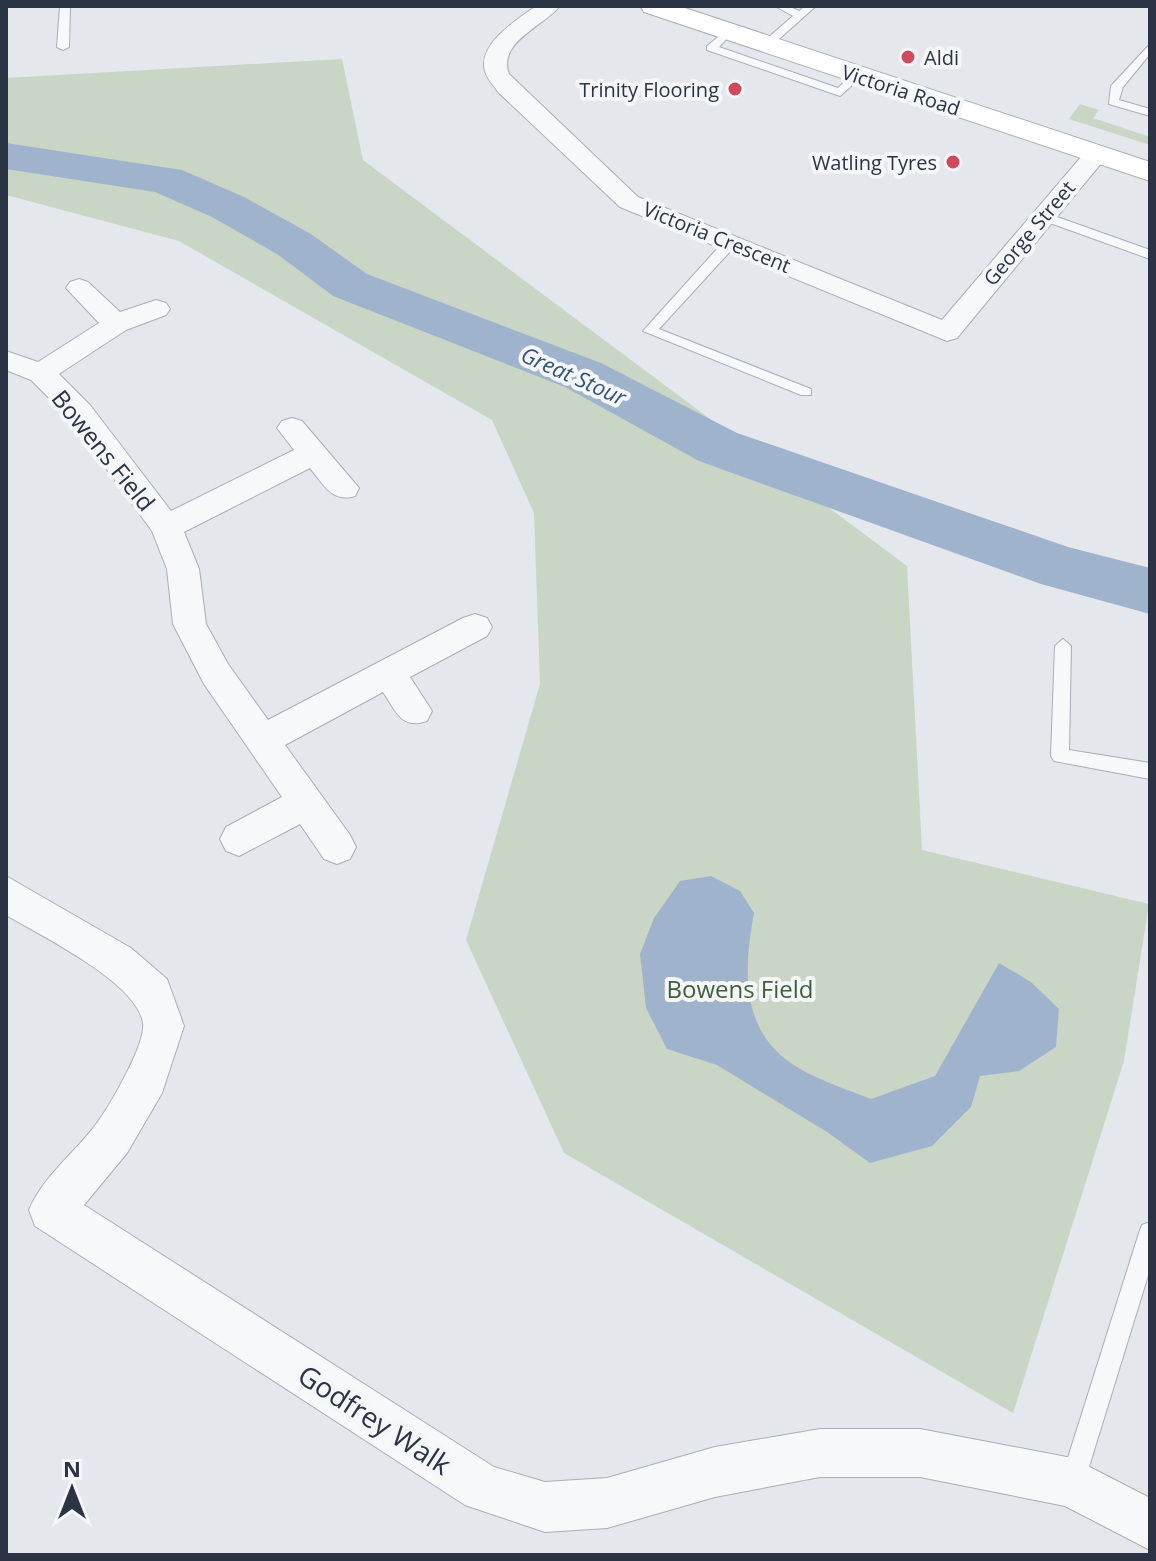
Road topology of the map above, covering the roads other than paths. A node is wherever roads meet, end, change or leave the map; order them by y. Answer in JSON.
{"nodes":[{"id":1,"x":65,"y":6,"type":"edge"},
{"id":2,"x":549,"y":6,"type":"edge"},
{"id":3,"x":653,"y":6,"type":"edge"},
{"id":4,"x":780,"y":6,"type":"edge"},
{"id":5,"x":811,"y":6,"type":"edge"},
{"id":6,"x":800,"y":16,"type":"junction"},
{"id":7,"x":728,"y":32,"type":"junction"},
{"id":8,"x":766,"y":45,"type":"junction"},
{"id":9,"x":63,"y":47,"type":"dead end"},
{"id":10,"x":1150,"y":47,"type":"edge"},
{"id":11,"x":858,"y":75,"type":"junction"},
{"id":12,"x":1150,"y":113,"type":"edge"},
{"id":13,"x":1096,"y":155,"type":"junction"},
{"id":14,"x":1150,"y":172,"type":"edge"},
{"id":15,"x":1043,"y":216,"type":"junction"},
{"id":16,"x":731,"y":242,"type":"junction"},
{"id":17,"x":1150,"y":255,"type":"edge"},
{"id":18,"x":79,"y":288,"type":"dead end"},
{"id":19,"x":156,"y":309,"type":"dead end"},
{"id":20,"x":962,"y":312,"type":"joint"},
{"id":21,"x":116,"y":324,"type":"junction"},
{"id":22,"x":6,"y":360,"type":"edge"},
{"id":23,"x":41,"y":373,"type":"junction"},
{"id":24,"x":806,"y":392,"type":"dead end"},
{"id":25,"x":292,"y":428,"type":"dead end"},
{"id":26,"x":314,"y":453,"type":"junction"},
{"id":27,"x":344,"y":488,"type":"dead end"},
{"id":28,"x":166,"y":527,"type":"junction"},
{"id":29,"x":475,"y":627,"type":"dead end"},
{"id":30,"x":1063,"y":646,"type":"dead end"},
{"id":31,"x":388,"y":673,"type":"junction"},
{"id":32,"x":415,"y":711,"type":"dead end"},
{"id":33,"x":262,"y":740,"type":"junction"},
{"id":34,"x":1150,"y":771,"type":"edge"},
{"id":35,"x":307,"y":802,"type":"junction"},
{"id":36,"x":239,"y":839,"type":"dead end"},
{"id":37,"x":337,"y":847,"type":"dead end"},
{"id":38,"x":6,"y":894,"type":"edge"},
{"id":39,"x":1150,"y":1233,"type":"edge"},
{"id":40,"x":1072,"y":1483,"type":"junction"},
{"id":41,"x":1150,"y":1525,"type":"edge"}],
"edges":[{"from":1,"to":9,"type":"lane"},
{"from":2,"to":16,"type":"street","name":"Victoria Crescent"},
{"from":3,"to":7,"type":"street","name":"Victoria Road"},
{"from":4,"to":6,"type":"lane"},
{"from":5,"to":6,"type":"lane"},
{"from":6,"to":8,"type":"lane"},
{"from":7,"to":8,"type":"street","name":"Victoria Road"},
{"from":7,"to":11,"type":"lane"},
{"from":8,"to":11,"type":"street","name":"Victoria Road"},
{"from":10,"to":12,"type":"lane"},
{"from":11,"to":13,"type":"street","name":"Victoria Road"},
{"from":13,"to":14,"type":"street","name":"Victoria Road"},
{"from":13,"to":15,"type":"street","name":"George Street"},
{"from":15,"to":17,"type":"lane"},
{"from":15,"to":20,"type":"street","name":"George Street"},
{"from":16,"to":20,"type":"street","name":"Victoria Crescent"},
{"from":16,"to":24,"type":"lane"},
{"from":18,"to":21,"type":"street"},
{"from":19,"to":21,"type":"street","name":"Bowens Field"},
{"from":21,"to":23,"type":"street","name":"Bowens Field"},
{"from":22,"to":23,"type":"street","name":"Bowens Field"},
{"from":23,"to":28,"type":"street","name":"Bowens Field"},
{"from":25,"to":26,"type":"street"},
{"from":26,"to":27,"type":"street"},
{"from":26,"to":28,"type":"street","name":"Bowens Field"},
{"from":28,"to":33,"type":"street","name":"Bowens Field"},
{"from":29,"to":31,"type":"street"},
{"from":30,"to":34,"type":"lane"},
{"from":31,"to":32,"type":"street"},
{"from":31,"to":33,"type":"street"},
{"from":33,"to":35,"type":"street","name":"Bowens Field"},
{"from":35,"to":36,"type":"street"},
{"from":35,"to":37,"type":"street","name":"Bowens Field"},
{"from":38,"to":40,"type":"street","name":"Godfrey Walk"},
{"from":39,"to":40,"type":"lane"},
{"from":40,"to":41,"type":"street","name":"Godfrey Walk"}]}
